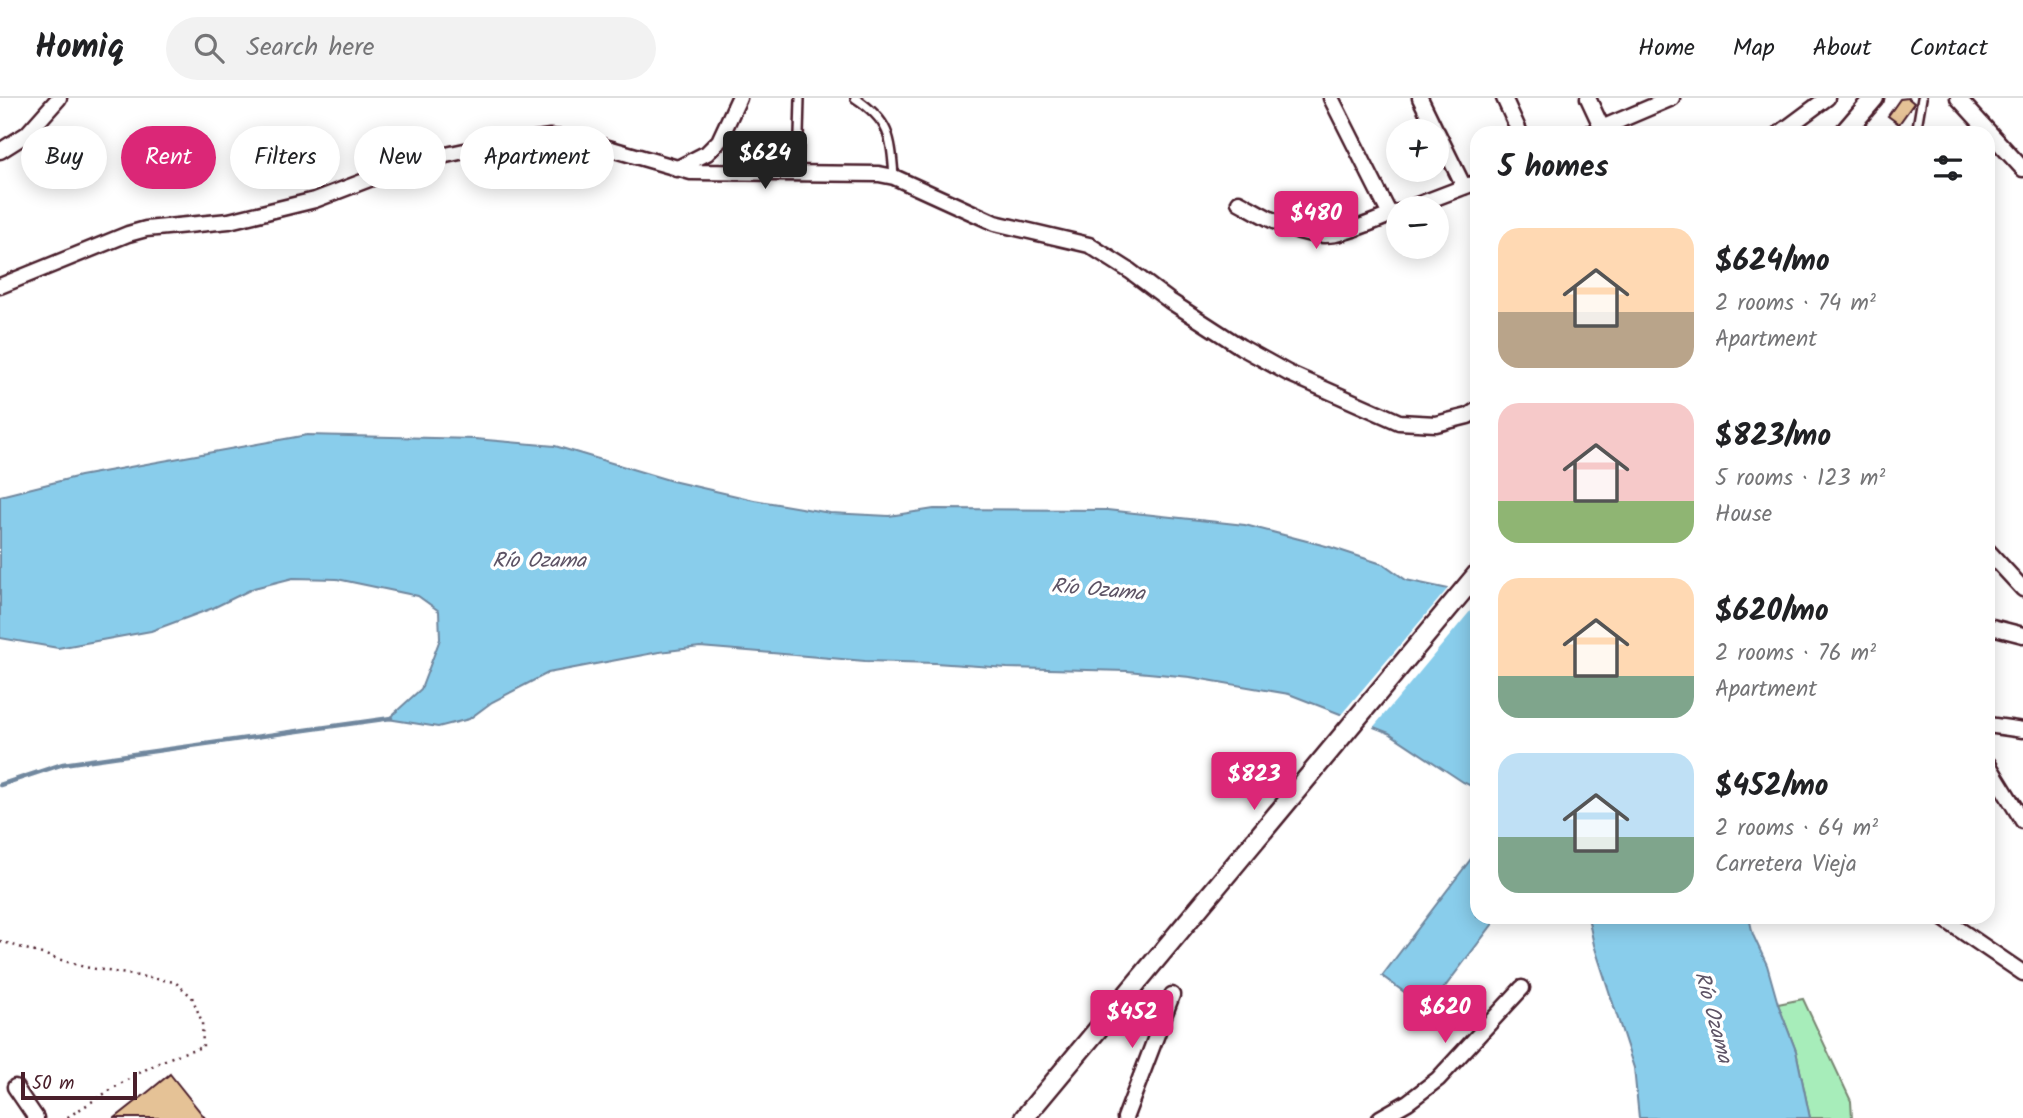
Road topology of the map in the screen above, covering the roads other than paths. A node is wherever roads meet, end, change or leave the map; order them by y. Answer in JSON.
{"nodes":[{"id":1,"x":59,"y":98,"type":"edge"},
{"id":2,"x":739,"y":98,"type":"edge"},
{"id":3,"x":800,"y":98,"type":"edge"},
{"id":4,"x":855,"y":98,"type":"edge"},
{"id":5,"x":1331,"y":98,"type":"edge"},
{"id":6,"x":1420,"y":98,"type":"edge"},
{"id":7,"x":1504,"y":98,"type":"edge"},
{"id":8,"x":1588,"y":98,"type":"edge"},
{"id":9,"x":1671,"y":98,"type":"edge"},
{"id":10,"x":1827,"y":98,"type":"edge"},
{"id":11,"x":1874,"y":98,"type":"edge"},
{"id":12,"x":1922,"y":98,"type":"edge"},
{"id":13,"x":1958,"y":98,"type":"edge"},
{"id":14,"x":1430,"y":119,"type":"edge"},
{"id":15,"x":1517,"y":126,"type":"edge"},
{"id":16,"x":1595,"y":126,"type":"edge"},
{"id":17,"x":1607,"y":126,"type":"edge"},
{"id":18,"x":1789,"y":126,"type":"edge"},
{"id":19,"x":1850,"y":126,"type":"edge"},
{"id":20,"x":1917,"y":126,"type":"edge"},
{"id":21,"x":1984,"y":126,"type":"edge"},
{"id":22,"x":1995,"y":138,"type":"edge"},
{"id":23,"x":0,"y":150,"type":"edge"},
{"id":24,"x":1449,"y":152,"type":"edge"},
{"id":25,"x":676,"y":169,"type":"junction"},
{"id":26,"x":2023,"y":169,"type":"edge"},
{"id":27,"x":798,"y":173,"type":"junction"},
{"id":28,"x":894,"y":177,"type":"junction"},
{"id":29,"x":1470,"y":185,"type":"edge"},
{"id":30,"x":1441,"y":196,"type":"edge"},
{"id":31,"x":1386,"y":199,"type":"edge"},
{"id":32,"x":1239,"y":202,"type":"dead end"},
{"id":33,"x":1386,"y":217,"type":"edge"},
{"id":34,"x":0,"y":286,"type":"edge"},
{"id":35,"x":1470,"y":415,"type":"edge"},
{"id":36,"x":1995,"y":559,"type":"edge"},
{"id":37,"x":1470,"y":581,"type":"edge"},
{"id":38,"x":2023,"y":589,"type":"edge"},
{"id":39,"x":1995,"y":628,"type":"edge"},
{"id":40,"x":2023,"y":635,"type":"edge"},
{"id":41,"x":1995,"y":726,"type":"edge"},
{"id":42,"x":2023,"y":730,"type":"edge"},
{"id":43,"x":1995,"y":775,"type":"edge"},
{"id":44,"x":2023,"y":821,"type":"edge"},
{"id":45,"x":1951,"y":924,"type":"edge"},
{"id":46,"x":2023,"y":973,"type":"edge"},
{"id":47,"x":1522,"y":988,"type":"dead end"},
{"id":48,"x":1172,"y":995,"type":"dead end"},
{"id":49,"x":15,"y":1087,"type":"dead end"},
{"id":50,"x":36,"y":1118,"type":"edge"},
{"id":51,"x":1024,"y":1118,"type":"edge"},
{"id":52,"x":1125,"y":1118,"type":"edge"},
{"id":53,"x":1380,"y":1118,"type":"edge"}],
"edges":[{"from":1,"to":23,"type":"street"},
{"from":2,"to":25,"type":"street"},
{"from":3,"to":27,"type":"lane"},
{"from":4,"to":28,"type":"lane"},
{"from":5,"to":31,"type":"street"},
{"from":6,"to":14,"type":"street"},
{"from":7,"to":15,"type":"street"},
{"from":8,"to":16,"type":"street"},
{"from":9,"to":17,"type":"street"},
{"from":10,"to":18,"type":"street"},
{"from":11,"to":19,"type":"street"},
{"from":12,"to":20,"type":"lane"},
{"from":13,"to":21,"type":"street"},
{"from":22,"to":26,"type":"street"},
{"from":24,"to":29,"type":"street"},
{"from":25,"to":27,"type":"street"},
{"from":25,"to":34,"type":"street"},
{"from":27,"to":28,"type":"street"},
{"from":28,"to":35,"type":"street"},
{"from":29,"to":30,"type":"street"},
{"from":32,"to":33,"type":"street"},
{"from":36,"to":38,"type":"street"},
{"from":37,"to":51,"type":"street"},
{"from":39,"to":40,"type":"street"},
{"from":41,"to":42,"type":"street"},
{"from":43,"to":44,"type":"street"},
{"from":45,"to":46,"type":"street"},
{"from":47,"to":53,"type":"street"},
{"from":48,"to":52,"type":"street"},
{"from":49,"to":50,"type":"street"}]}
